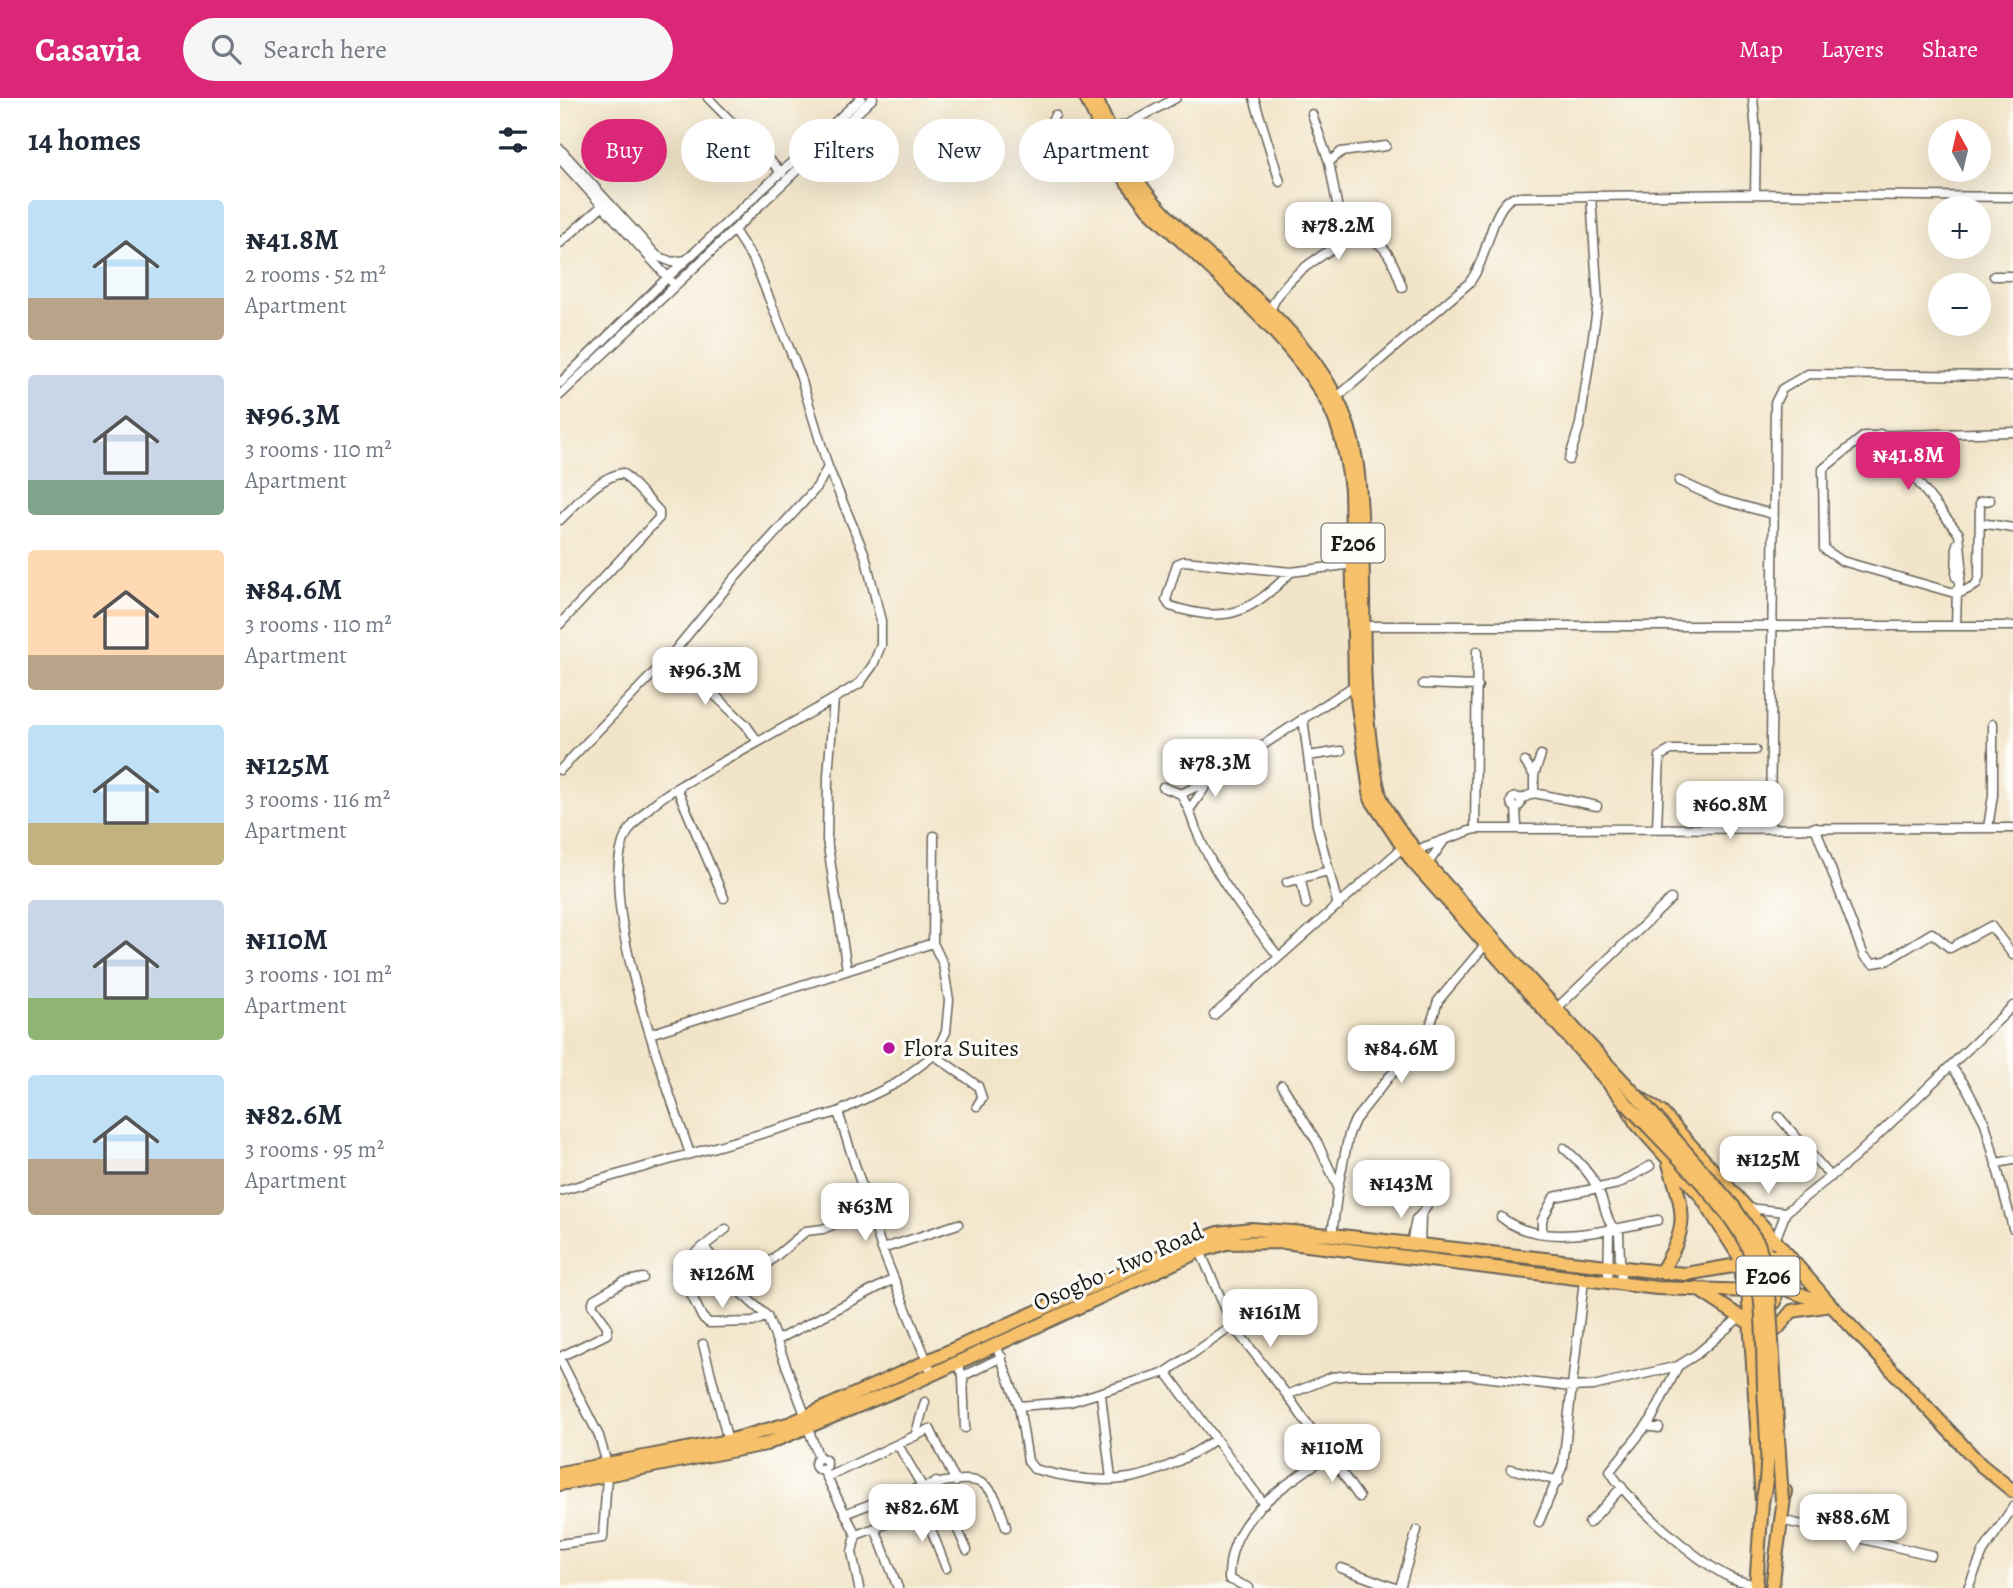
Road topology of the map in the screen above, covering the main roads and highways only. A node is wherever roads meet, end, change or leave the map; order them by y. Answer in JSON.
{"nodes":[{"id":1,"x":1086,"y":98,"type":"edge"},
{"id":2,"x":1096,"y":98,"type":"edge"},
{"id":3,"x":1098,"y":119,"type":"edge"},
{"id":4,"x":1102,"y":119,"type":"edge"},
{"id":5,"x":1127,"y":182,"type":"edge"},
{"id":6,"x":1139,"y":182,"type":"edge"},
{"id":7,"x":1332,"y":402,"type":"junction"},
{"id":8,"x":1361,"y":626,"type":"junction"},
{"id":9,"x":1409,"y":852,"type":"junction"},
{"id":10,"x":1425,"y":868,"type":"junction"},
{"id":11,"x":1631,"y":1099,"type":"junction"},
{"id":12,"x":1668,"y":1160,"type":"junction"},
{"id":13,"x":1750,"y":1212,"type":"junction"},
{"id":14,"x":1788,"y":1255,"type":"junction"},
{"id":15,"x":1768,"y":1257,"type":"junction"},
{"id":16,"x":1744,"y":1264,"type":"junction"},
{"id":17,"x":1661,"y":1272,"type":"junction"},
{"id":18,"x":1775,"y":1285,"type":"junction"},
{"id":19,"x":1695,"y":1288,"type":"junction"},
{"id":20,"x":1748,"y":1289,"type":"junction"},
{"id":21,"x":1831,"y":1305,"type":"junction"},
{"id":22,"x":1776,"y":1315,"type":"junction"},
{"id":23,"x":1747,"y":1318,"type":"junction"},
{"id":24,"x":1777,"y":1329,"type":"junction"},
{"id":25,"x":930,"y":1368,"type":"junction"},
{"id":26,"x":807,"y":1423,"type":"junction"},
{"id":27,"x":642,"y":1464,"type":"junction"},
{"id":28,"x":607,"y":1470,"type":"junction"},
{"id":29,"x":560,"y":1473,"type":"edge"},
{"id":30,"x":560,"y":1484,"type":"edge"},
{"id":31,"x":2013,"y":1491,"type":"edge"},
{"id":32,"x":1782,"y":1501,"type":"junction"},
{"id":33,"x":1762,"y":1502,"type":"junction"},
{"id":34,"x":1756,"y":1587,"type":"edge"},
{"id":35,"x":1772,"y":1588,"type":"edge"}],
"edges":[{"from":1,"to":3,"type":"main road","number":"F206"},
{"from":2,"to":4,"type":"main road","number":"F206"},
{"from":5,"to":7,"type":"main road","number":"F206"},
{"from":6,"to":7,"type":"main road","number":"F206"},
{"from":7,"to":8,"type":"main road","number":"F206"},
{"from":7,"to":8,"type":"main road","number":"F206"},
{"from":8,"to":9,"type":"main road","number":"F206"},
{"from":8,"to":9,"type":"main road","number":"F206"},
{"from":9,"to":10,"type":"main road","number":"F206"},
{"from":10,"to":11,"type":"main road","number":"F206"},
{"from":10,"to":11,"type":"main road","number":"F206"},
{"from":11,"to":12,"type":"main road"},
{"from":11,"to":13,"type":"main road"},
{"from":11,"to":32,"type":"main road","number":"F206","bridge":true},
{"from":11,"to":33,"type":"main road","number":"F206","bridge":true},
{"from":12,"to":16,"type":"main road"},
{"from":12,"to":17,"type":"main road"},
{"from":13,"to":14,"type":"main road","number":"F206"},
{"from":13,"to":15,"type":"main road"},
{"from":14,"to":15,"type":"main road"},
{"from":14,"to":21,"type":"main road","number":"F206"},
{"from":15,"to":16,"type":"main road"},
{"from":15,"to":18,"type":"main road"},
{"from":16,"to":17,"type":"main road","name":"Osogbo - Iwo Road"},
{"from":16,"to":20,"type":"main road"},
{"from":17,"to":25,"type":"main road","name":"Osogbo - Iwo Road"},
{"from":18,"to":20,"type":"main road"},
{"from":18,"to":21,"type":"main road"},
{"from":18,"to":22,"type":"main road"},
{"from":19,"to":20,"type":"main road","name":"Osogbo - Iwo Road"},
{"from":19,"to":23,"type":"main road"},
{"from":19,"to":25,"type":"main road","name":"Osogbo - Iwo Road"},
{"from":20,"to":23,"type":"main road"},
{"from":21,"to":24,"type":"main road"},
{"from":21,"to":31,"type":"main road","number":"F206"},
{"from":22,"to":23,"type":"main road"},
{"from":22,"to":24,"type":"main road"},
{"from":23,"to":33,"type":"main road"},
{"from":24,"to":32,"type":"main road"},
{"from":25,"to":26,"type":"main road","name":"Osogbo - Iwo Road"},
{"from":26,"to":27,"type":"main road","name":"Osogbo - Iwo Road"},
{"from":26,"to":27,"type":"main road","name":"Osogbo - Iwo Road"},
{"from":27,"to":28,"type":"main road","name":"Osogbo - Iwo Road"},
{"from":28,"to":29,"type":"main road","name":"Osogbo - Iwo Road"},
{"from":28,"to":30,"type":"main road","name":"Osogbo - Iwo Road"},
{"from":32,"to":35,"type":"main road"},
{"from":33,"to":34,"type":"main road"}]}
